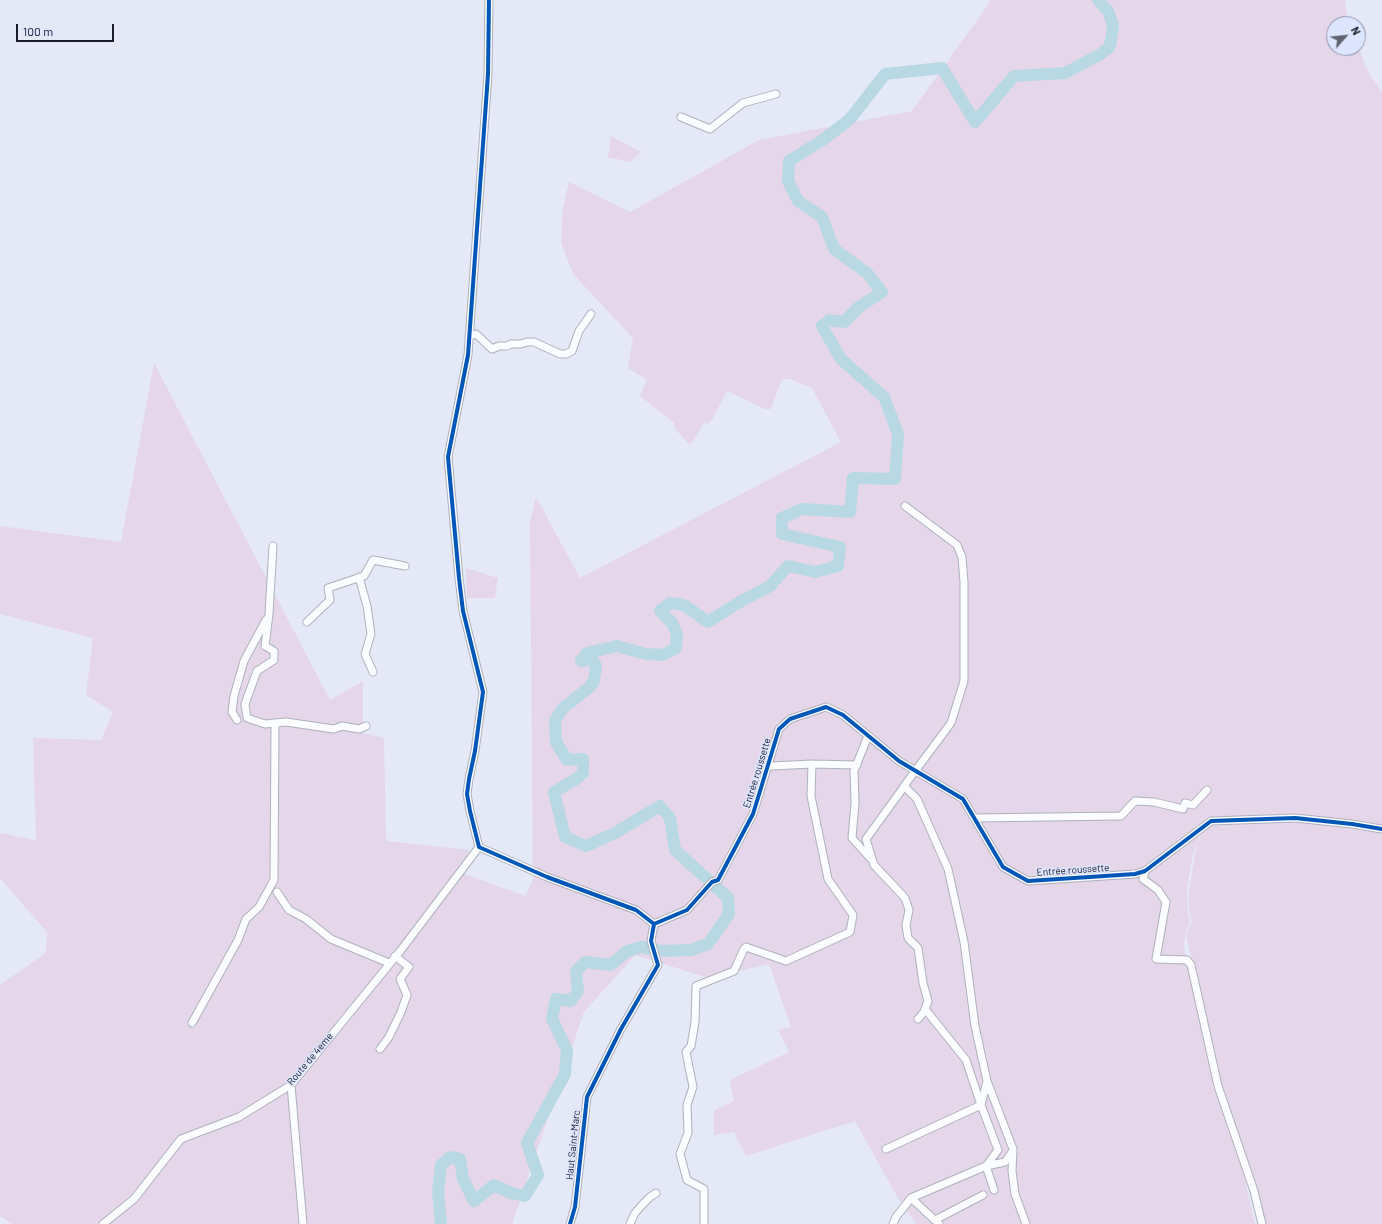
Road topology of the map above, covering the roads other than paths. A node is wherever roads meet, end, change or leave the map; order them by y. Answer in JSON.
{"nodes":[{"id":1,"x":489,"y":0,"type":"edge"},
{"id":2,"x":776,"y":94,"type":"dead end"},
{"id":3,"x":681,"y":117,"type":"dead end"},
{"id":4,"x":591,"y":314,"type":"dead end"},
{"id":5,"x":469,"y":336,"type":"junction"},
{"id":6,"x":905,"y":506,"type":"dead end"},
{"id":7,"x":273,"y":546,"type":"dead end"},
{"id":8,"x":405,"y":566,"type":"dead end"},
{"id":9,"x":359,"y":577,"type":"junction"},
{"id":10,"x":269,"y":614,"type":"junction"},
{"id":11,"x":307,"y":622,"type":"dead end"},
{"id":12,"x":374,"y":672,"type":"dead end"},
{"id":13,"x":237,"y":720,"type":"dead end"},
{"id":14,"x":276,"y":723,"type":"junction"},
{"id":15,"x":366,"y":726,"type":"dead end"},
{"id":16,"x":868,"y":736,"type":"junction"},
{"id":17,"x":812,"y":764,"type":"junction"},
{"id":18,"x":767,"y":765,"type":"junction"},
{"id":19,"x":856,"y":765,"type":"junction"},
{"id":20,"x":916,"y":770,"type":"junction"},
{"id":21,"x":906,"y":784,"type":"junction"},
{"id":22,"x":1207,"y":790,"type":"dead end"},
{"id":23,"x":974,"y":818,"type":"junction"},
{"id":24,"x":1382,"y":829,"type":"edge"},
{"id":25,"x":479,"y":847,"type":"junction"},
{"id":26,"x":873,"y":861,"type":"junction"},
{"id":27,"x":1145,"y":871,"type":"junction"},
{"id":28,"x":277,"y":892,"type":"dead end"},
{"id":29,"x":654,"y":924,"type":"junction"},
{"id":30,"x":395,"y":956,"type":"junction"},
{"id":31,"x":389,"y":963,"type":"junction"},
{"id":32,"x":925,"y":1009,"type":"junction"},
{"id":33,"x":918,"y":1019,"type":"dead end"},
{"id":34,"x":192,"y":1023,"type":"dead end"},
{"id":35,"x":380,"y":1049,"type":"dead end"},
{"id":36,"x":987,"y":1081,"type":"junction"},
{"id":37,"x":291,"y":1085,"type":"junction"},
{"id":38,"x":981,"y":1105,"type":"junction"},
{"id":39,"x":886,"y":1149,"type":"dead end"},
{"id":40,"x":1013,"y":1149,"type":"junction"},
{"id":41,"x":986,"y":1166,"type":"junction"},
{"id":42,"x":994,"y":1190,"type":"dead end"},
{"id":43,"x":656,"y":1193,"type":"dead end"},
{"id":44,"x":983,"y":1195,"type":"dead end"},
{"id":45,"x":911,"y":1198,"type":"junction"},
{"id":46,"x":937,"y":1222,"type":"edge"},
{"id":47,"x":103,"y":1224,"type":"edge"},
{"id":48,"x":303,"y":1224,"type":"edge"},
{"id":49,"x":570,"y":1224,"type":"edge"},
{"id":50,"x":630,"y":1224,"type":"edge"},
{"id":51,"x":704,"y":1224,"type":"edge"},
{"id":52,"x":893,"y":1224,"type":"edge"},
{"id":53,"x":1026,"y":1224,"type":"edge"},
{"id":54,"x":1262,"y":1224,"type":"edge"}],
"edges":[{"from":1,"to":5,"type":"street"},
{"from":2,"to":3,"type":"street"},
{"from":4,"to":5,"type":"street"},
{"from":5,"to":25,"type":"street"},
{"from":6,"to":20,"type":"street"},
{"from":7,"to":10,"type":"street"},
{"from":8,"to":9,"type":"street"},
{"from":9,"to":11,"type":"street"},
{"from":9,"to":12,"type":"street"},
{"from":10,"to":13,"type":"street"},
{"from":10,"to":14,"type":"street"},
{"from":14,"to":15,"type":"street"},
{"from":14,"to":34,"type":"street"},
{"from":16,"to":18,"type":"street","name":"Entrée roussette"},
{"from":16,"to":19,"type":"street"},
{"from":16,"to":20,"type":"street","name":"Entrée roussette"},
{"from":17,"to":18,"type":"street"},
{"from":17,"to":19,"type":"street"},
{"from":17,"to":51,"type":"street"},
{"from":18,"to":29,"type":"street","name":"Entrée roussette"},
{"from":19,"to":26,"type":"street"},
{"from":20,"to":21,"type":"street"},
{"from":20,"to":23,"type":"street","name":"Entrée roussette"},
{"from":21,"to":26,"type":"street"},
{"from":21,"to":36,"type":"street"},
{"from":22,"to":23,"type":"street"},
{"from":23,"to":27,"type":"street","name":"Entrée roussette"},
{"from":24,"to":27,"type":"street","name":"Entrée roussette"},
{"from":25,"to":29,"type":"street"},
{"from":25,"to":30,"type":"street","name":"Route de 4eme"},
{"from":26,"to":32,"type":"street"},
{"from":27,"to":54,"type":"street"},
{"from":28,"to":31,"type":"street"},
{"from":29,"to":49,"type":"street","name":"Haut Saint-Marc"},
{"from":30,"to":31,"type":"street","name":"Route de 4eme"},
{"from":30,"to":35,"type":"street"},
{"from":31,"to":37,"type":"street","name":"Route de 4eme"},
{"from":32,"to":33,"type":"street"},
{"from":32,"to":38,"type":"street"},
{"from":36,"to":38,"type":"street"},
{"from":36,"to":40,"type":"street"},
{"from":37,"to":47,"type":"street","name":"Route de 4eme"},
{"from":37,"to":48,"type":"street"},
{"from":38,"to":39,"type":"street"},
{"from":38,"to":41,"type":"street"},
{"from":40,"to":41,"type":"street"},
{"from":40,"to":53,"type":"street"},
{"from":41,"to":42,"type":"street"},
{"from":41,"to":45,"type":"street"},
{"from":43,"to":50,"type":"street"},
{"from":44,"to":46,"type":"street"},
{"from":45,"to":46,"type":"street"},
{"from":45,"to":52,"type":"street"}]}
